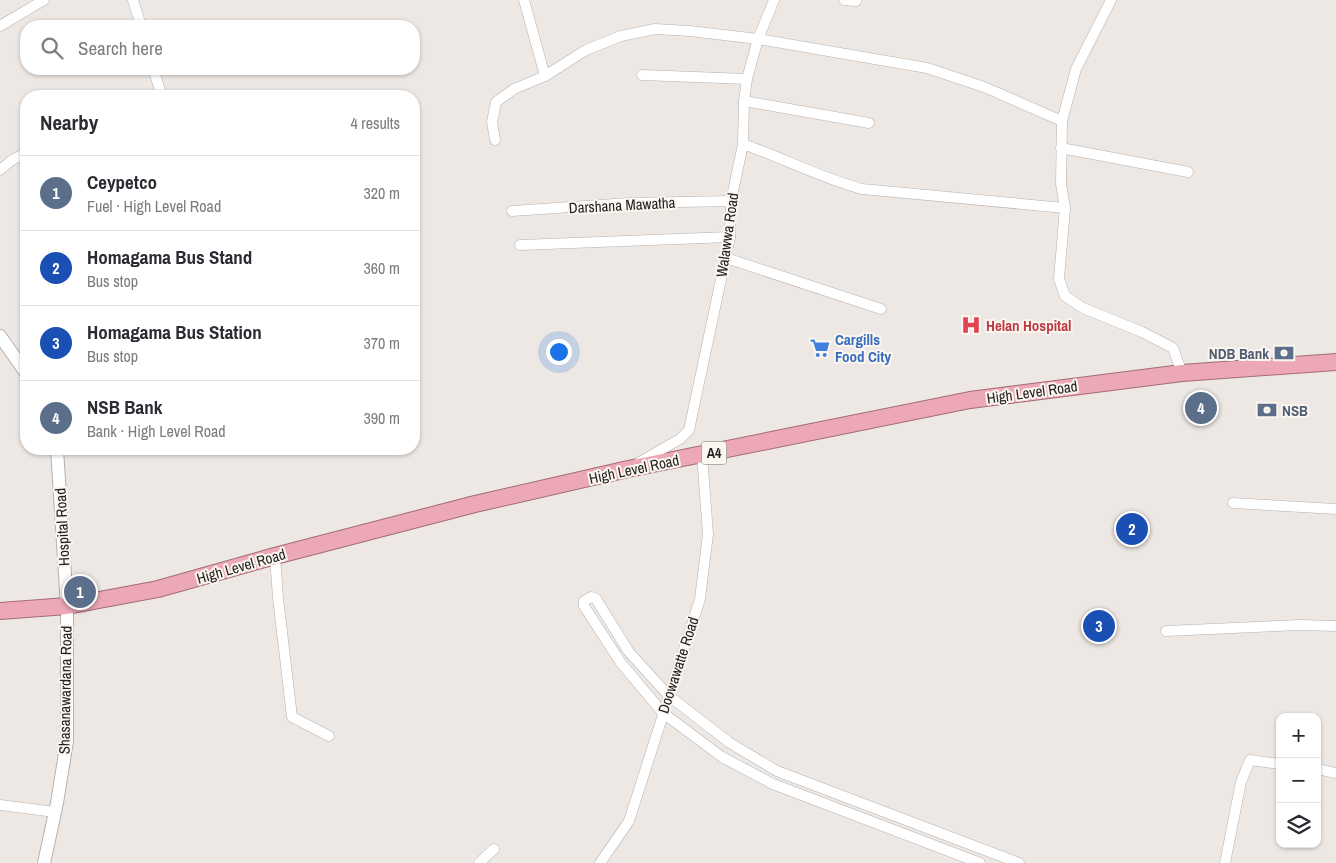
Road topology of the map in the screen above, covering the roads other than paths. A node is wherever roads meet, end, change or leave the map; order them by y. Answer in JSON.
{"nodes":[{"id":1,"x":44,"y":0,"type":"edge"},
{"id":2,"x":133,"y":0,"type":"edge"},
{"id":3,"x":524,"y":0,"type":"edge"},
{"id":4,"x":774,"y":0,"type":"edge"},
{"id":5,"x":844,"y":0,"type":"edge"},
{"id":6,"x":1111,"y":0,"type":"edge"},
{"id":7,"x":856,"y":1,"type":"dead end"},
{"id":8,"x":139,"y":20,"type":"edge"},
{"id":9,"x":0,"y":26,"type":"edge"},
{"id":10,"x":758,"y":40,"type":"junction"},
{"id":11,"x":156,"y":75,"type":"edge"},
{"id":12,"x":642,"y":75,"type":"dead end"},
{"id":13,"x":545,"y":76,"type":"junction"},
{"id":14,"x":747,"y":78,"type":"junction"},
{"id":15,"x":160,"y":90,"type":"edge"},
{"id":16,"x":744,"y":101,"type":"junction"},
{"id":17,"x":1062,"y":121,"type":"junction"},
{"id":18,"x":869,"y":123,"type":"dead end"},
{"id":19,"x":495,"y":140,"type":"dead end"},
{"id":20,"x":743,"y":144,"type":"junction"},
{"id":21,"x":1061,"y":148,"type":"junction"},
{"id":22,"x":20,"y":155,"type":"edge"},
{"id":23,"x":0,"y":170,"type":"edge"},
{"id":24,"x":1188,"y":172,"type":"dead end"},
{"id":25,"x":731,"y":201,"type":"junction"},
{"id":26,"x":1065,"y":208,"type":"junction"},
{"id":27,"x":512,"y":212,"type":"dead end"},
{"id":28,"x":730,"y":237,"type":"junction"},
{"id":29,"x":520,"y":245,"type":"dead end"},
{"id":30,"x":726,"y":258,"type":"junction"},
{"id":31,"x":881,"y":310,"type":"dead end"},
{"id":32,"x":0,"y":336,"type":"edge"},
{"id":33,"x":1336,"y":362,"type":"edge"},
{"id":34,"x":20,"y":364,"type":"edge"},
{"id":35,"x":1182,"y":372,"type":"junction"},
{"id":36,"x":57,"y":455,"type":"edge"},
{"id":37,"x":702,"y":455,"type":"junction"},
{"id":38,"x":628,"y":469,"type":"junction"},
{"id":39,"x":1233,"y":503,"type":"dead end"},
{"id":40,"x":1336,"y":509,"type":"edge"},
{"id":41,"x":275,"y":556,"type":"junction"},
{"id":42,"x":67,"y":606,"type":"junction"},
{"id":43,"x":0,"y":611,"type":"edge"},
{"id":44,"x":1336,"y":626,"type":"edge"},
{"id":45,"x":1166,"y":631,"type":"dead end"},
{"id":46,"x":669,"y":696,"type":"junction"},
{"id":47,"x":663,"y":713,"type":"junction"},
{"id":48,"x":329,"y":736,"type":"dead end"},
{"id":49,"x":1276,"y":763,"type":"edge"},
{"id":50,"x":1321,"y":770,"type":"edge"},
{"id":51,"x":1336,"y":772,"type":"edge"},
{"id":52,"x":0,"y":805,"type":"edge"},
{"id":53,"x":55,"y":812,"type":"junction"},
{"id":54,"x":494,"y":849,"type":"dead end"},
{"id":55,"x":44,"y":863,"type":"edge"},
{"id":56,"x":478,"y":863,"type":"edge"},
{"id":57,"x":600,"y":863,"type":"edge"},
{"id":58,"x":980,"y":863,"type":"edge"},
{"id":59,"x":1019,"y":863,"type":"edge"},
{"id":60,"x":1224,"y":863,"type":"edge"}],
"edges":[{"from":1,"to":9,"type":"street"},
{"from":2,"to":8,"type":"street"},
{"from":3,"to":13,"type":"street"},
{"from":4,"to":10,"type":"street","name":"Walawwa Road"},
{"from":5,"to":7,"type":"street"},
{"from":6,"to":17,"type":"street"},
{"from":10,"to":13,"type":"street"},
{"from":10,"to":14,"type":"street","name":"Walawwa Road"},
{"from":10,"to":17,"type":"street"},
{"from":11,"to":15,"type":"street"},
{"from":12,"to":14,"type":"street"},
{"from":13,"to":19,"type":"street"},
{"from":14,"to":16,"type":"street","name":"Walawwa Road"},
{"from":16,"to":18,"type":"street"},
{"from":16,"to":20,"type":"street","name":"Walawwa Road"},
{"from":17,"to":21,"type":"street"},
{"from":20,"to":25,"type":"street","name":"Walawwa Road"},
{"from":20,"to":26,"type":"street"},
{"from":21,"to":24,"type":"street"},
{"from":21,"to":26,"type":"street"},
{"from":22,"to":23,"type":"street"},
{"from":25,"to":27,"type":"street","name":"Darshana Mawatha"},
{"from":25,"to":28,"type":"street","name":"Walawwa Road"},
{"from":26,"to":35,"type":"street"},
{"from":28,"to":29,"type":"street"},
{"from":28,"to":30,"type":"street","name":"Walawwa Road"},
{"from":30,"to":31,"type":"street"},
{"from":30,"to":38,"type":"street","name":"Walawwa Road"},
{"from":32,"to":34,"type":"street"},
{"from":33,"to":35,"type":"highway","name":"High Level Road","number":"A4"},
{"from":35,"to":37,"type":"highway","name":"High Level Road","number":"A4"},
{"from":36,"to":42,"type":"street","name":"Hospital Road"},
{"from":37,"to":38,"type":"highway","name":"High Level Road","number":"A4"},
{"from":37,"to":46,"type":"street","name":"Doowawatte Road"},
{"from":38,"to":41,"type":"highway","name":"High Level Road","number":"A4"},
{"from":39,"to":40,"type":"street"},
{"from":41,"to":42,"type":"highway","name":"High Level Road","number":"A4"},
{"from":41,"to":48,"type":"street"},
{"from":42,"to":43,"type":"highway","name":"High Level Road","number":"A4"},
{"from":42,"to":53,"type":"street","name":"Shasanawardana Road"},
{"from":44,"to":45,"type":"street"},
{"from":46,"to":47,"type":"street","name":"Doowawatte Road"},
{"from":46,"to":47,"type":"street"},
{"from":46,"to":59,"type":"street"},
{"from":47,"to":57,"type":"street","name":"Doowawatte Road"},
{"from":47,"to":58,"type":"street"},
{"from":49,"to":60,"type":"street"},
{"from":50,"to":51,"type":"street"},
{"from":52,"to":53,"type":"street"},
{"from":53,"to":55,"type":"street","name":"Shasanawardana Road"},
{"from":54,"to":56,"type":"street"}]}
